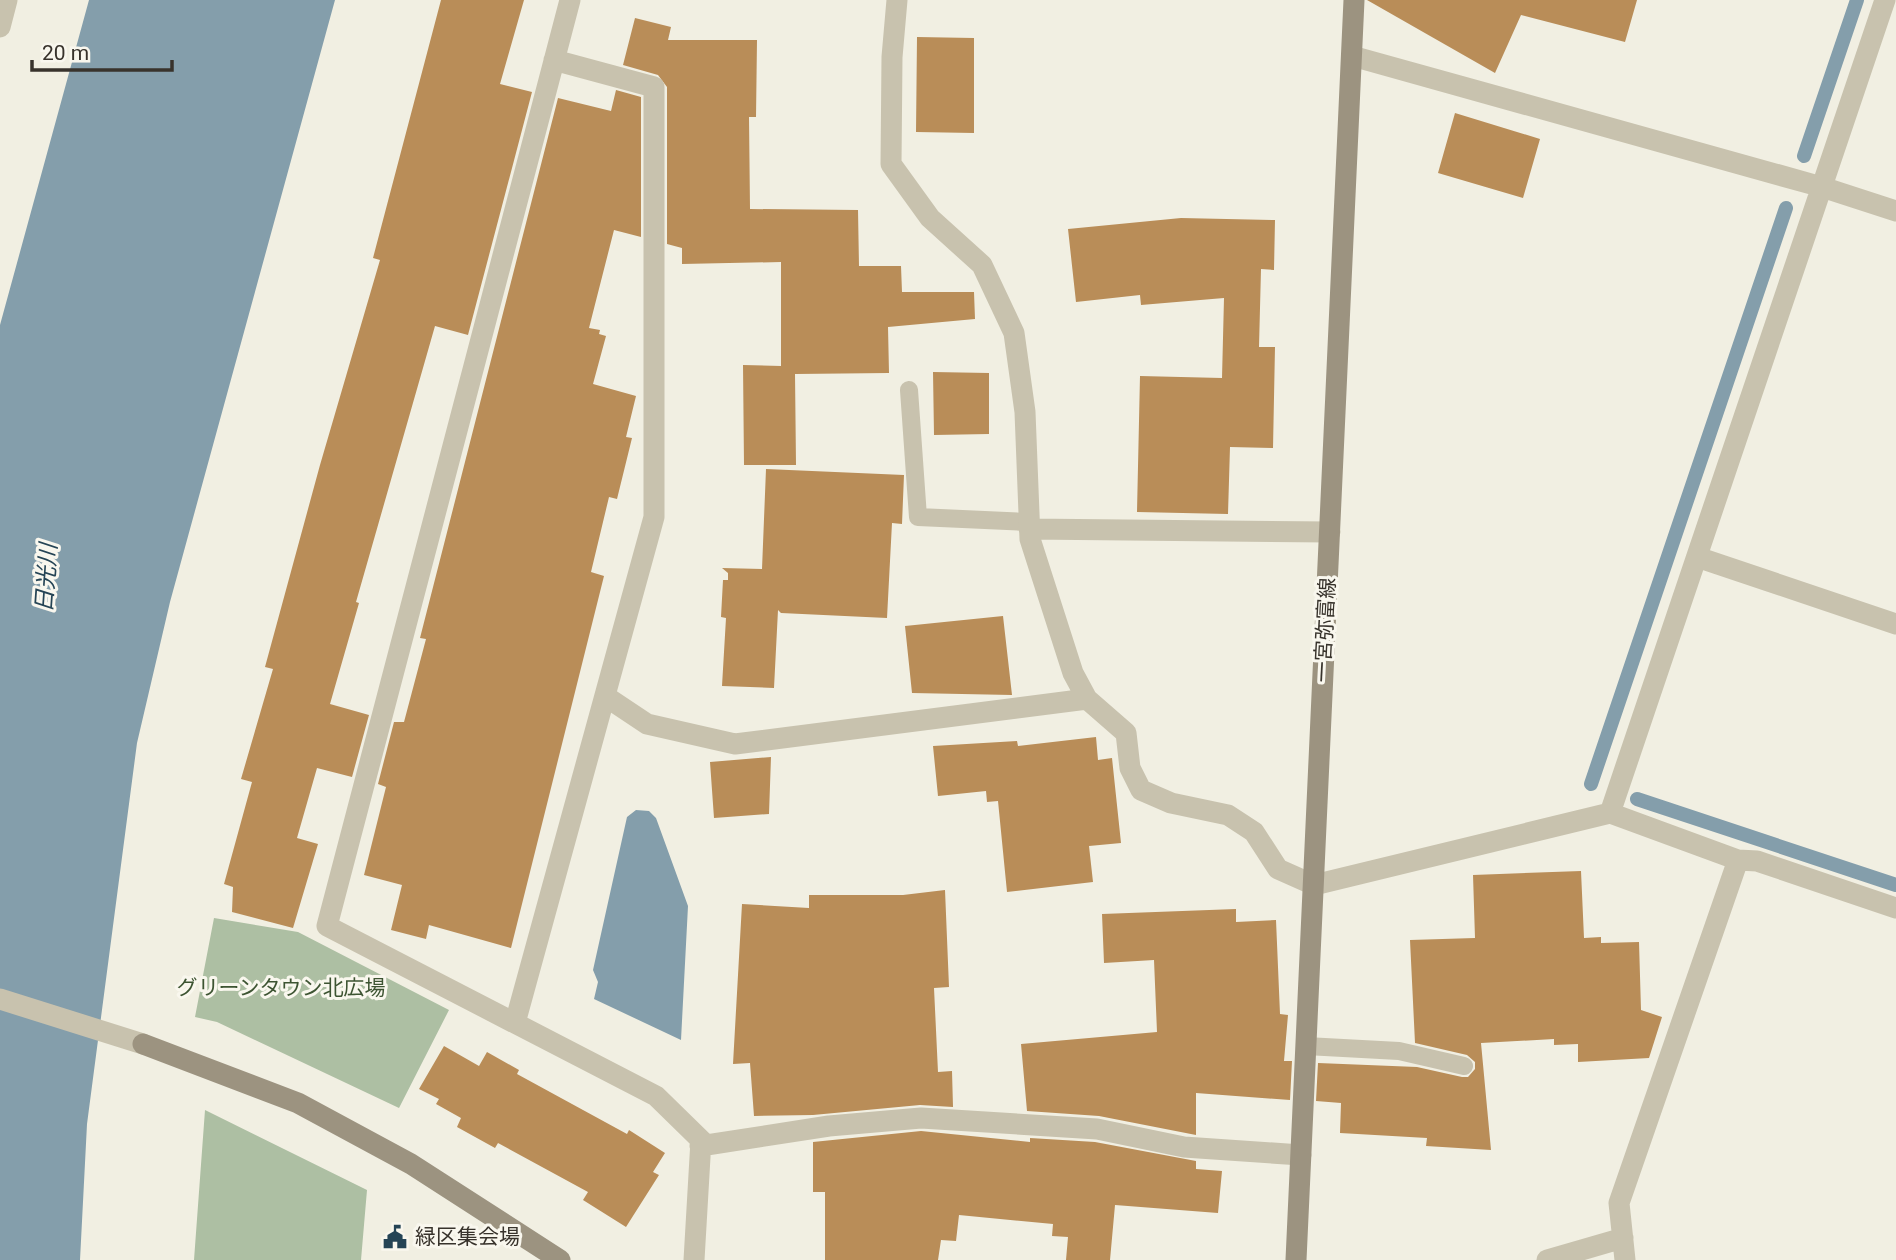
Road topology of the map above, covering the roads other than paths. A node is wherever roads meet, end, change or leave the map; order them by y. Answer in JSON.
{"nodes":[{"id":1,"x":7,"y":0,"type":"edge"},
{"id":2,"x":570,"y":0,"type":"edge"},
{"id":3,"x":1354,"y":0,"type":"edge"},
{"id":4,"x":1885,"y":0,"type":"edge"},
{"id":5,"x":895,"y":1,"type":"edge"},
{"id":6,"x":0,"y":27,"type":"edge"},
{"id":7,"x":1352,"y":56,"type":"junction"},
{"id":8,"x":554,"y":60,"type":"junction"},
{"id":9,"x":1822,"y":187,"type":"junction"},
{"id":10,"x":1896,"y":211,"type":"edge"},
{"id":11,"x":909,"y":390,"type":"dead end"},
{"id":12,"x":1029,"y":526,"type":"junction"},
{"id":13,"x":1330,"y":533,"type":"junction"},
{"id":14,"x":1697,"y":557,"type":"junction"},
{"id":15,"x":1896,"y":624,"type":"edge"},
{"id":16,"x":605,"y":696,"type":"junction"},
{"id":17,"x":1087,"y":699,"type":"junction"},
{"id":18,"x":1610,"y":813,"type":"junction"},
{"id":19,"x":1738,"y":860,"type":"junction"},
{"id":20,"x":1314,"y":885,"type":"junction"},
{"id":21,"x":1896,"y":908,"type":"edge"},
{"id":22,"x":0,"y":999,"type":"edge"},
{"id":23,"x":515,"y":1023,"type":"junction"},
{"id":24,"x":143,"y":1044,"type":"joint"},
{"id":25,"x":1306,"y":1046,"type":"junction"},
{"id":26,"x":1465,"y":1066,"type":"dead end"},
{"id":27,"x":701,"y":1146,"type":"junction"},
{"id":28,"x":1301,"y":1155,"type":"junction"},
{"id":29,"x":1623,"y":1238,"type":"junction"},
{"id":30,"x":560,"y":1260,"type":"edge"},
{"id":31,"x":694,"y":1260,"type":"edge"},
{"id":32,"x":1296,"y":1260,"type":"edge"},
{"id":33,"x":1547,"y":1260,"type":"edge"},
{"id":34,"x":1625,"y":1260,"type":"edge"}],
"edges":[{"from":1,"to":6,"type":"street"},
{"from":2,"to":8,"type":"street"},
{"from":3,"to":7,"type":"main road","name":"一宮弥富線"},
{"from":4,"to":9,"type":"street"},
{"from":5,"to":12,"type":"street"},
{"from":7,"to":9,"type":"street"},
{"from":7,"to":13,"type":"main road","name":"一宮弥富線"},
{"from":8,"to":16,"type":"street"},
{"from":8,"to":23,"type":"street"},
{"from":9,"to":10,"type":"street"},
{"from":9,"to":14,"type":"street"},
{"from":11,"to":12,"type":"lane"},
{"from":12,"to":13,"type":"street"},
{"from":12,"to":17,"type":"street"},
{"from":13,"to":20,"type":"main road","name":"一宮弥富線"},
{"from":14,"to":15,"type":"street"},
{"from":14,"to":18,"type":"street"},
{"from":16,"to":17,"type":"street"},
{"from":16,"to":23,"type":"street"},
{"from":17,"to":20,"type":"street"},
{"from":18,"to":19,"type":"street"},
{"from":18,"to":20,"type":"street"},
{"from":19,"to":21,"type":"street"},
{"from":19,"to":29,"type":"street"},
{"from":20,"to":25,"type":"main road","name":"一宮弥富線"},
{"from":22,"to":24,"type":"street"},
{"from":23,"to":27,"type":"street"},
{"from":24,"to":30,"type":"main road"},
{"from":25,"to":26,"type":"lane"},
{"from":25,"to":28,"type":"main road","name":"一宮弥富線"},
{"from":27,"to":28,"type":"street"},
{"from":27,"to":31,"type":"street"},
{"from":28,"to":32,"type":"main road","name":"一宮弥富線"},
{"from":29,"to":33,"type":"street"},
{"from":29,"to":34,"type":"street"}]}
